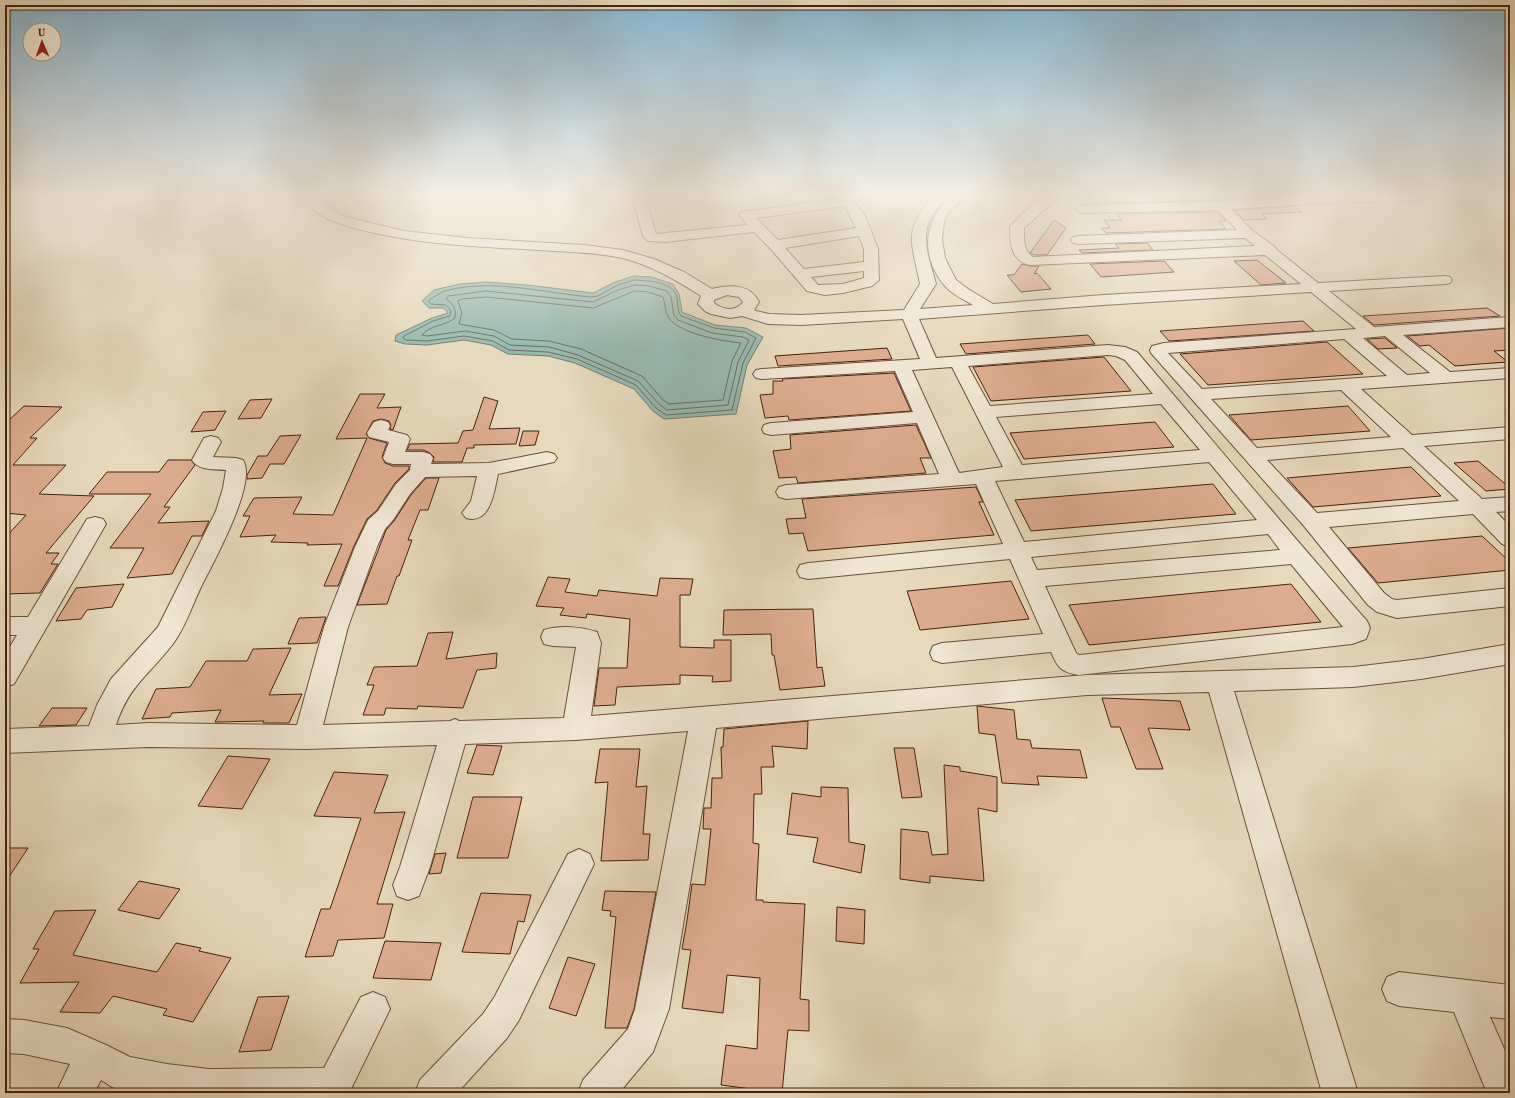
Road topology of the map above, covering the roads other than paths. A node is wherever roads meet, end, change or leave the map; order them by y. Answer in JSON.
{"nodes":[{"id":1,"x":532,"y":246,"type":"edge"},
{"id":2,"x":627,"y":246,"type":"edge"},
{"id":3,"x":776,"y":246,"type":"edge"},
{"id":4,"x":870,"y":246,"type":"edge"},
{"id":5,"x":920,"y":246,"type":"edge"},
{"id":6,"x":935,"y":246,"type":"edge"},
{"id":7,"x":1016,"y":246,"type":"edge"},
{"id":8,"x":1071,"y":246,"type":"edge"},
{"id":9,"x":1265,"y":246,"type":"edge"},
{"id":10,"x":1270,"y":250,"type":"junction"},
{"id":11,"x":1052,"y":260,"type":"junction"},
{"id":12,"x":1444,"y":280,"type":"dead end"},
{"id":13,"x":951,"y":284,"type":"junction"},
{"id":14,"x":1314,"y":287,"type":"junction"},
{"id":15,"x":727,"y":290,"type":"junction"},
{"id":16,"x":710,"y":295,"type":"junction"},
{"id":17,"x":989,"y":308,"type":"junction"},
{"id":18,"x":743,"y":310,"type":"junction"},
{"id":19,"x":935,"y":313,"type":"junction"},
{"id":20,"x":909,"y":314,"type":"junction"},
{"id":21,"x":1510,"y":322,"type":"edge"},
{"id":22,"x":1388,"y":331,"type":"junction"},
{"id":23,"x":1370,"y":332,"type":"junction"},
{"id":24,"x":1350,"y":334,"type":"junction"},
{"id":25,"x":957,"y":362,"type":"junction"},
{"id":26,"x":930,"y":364,"type":"junction"},
{"id":27,"x":901,"y":366,"type":"junction"},
{"id":28,"x":762,"y":374,"type":"dead end"},
{"id":29,"x":1507,"y":375,"type":"edge"},
{"id":30,"x":1448,"y":378,"type":"junction"},
{"id":31,"x":1404,"y":381,"type":"junction"},
{"id":32,"x":1346,"y":385,"type":"junction"},
{"id":33,"x":1198,"y":395,"type":"junction"},
{"id":34,"x":1166,"y":398,"type":"junction"},
{"id":35,"x":984,"y":412,"type":"junction"},
{"id":36,"x":924,"y":417,"type":"junction"},
{"id":37,"x":380,"y":426,"type":"dead end"},
{"id":38,"x":771,"y":429,"type":"dead end"},
{"id":39,"x":1510,"y":433,"type":"edge"},
{"id":40,"x":1407,"y":441,"type":"junction"},
{"id":41,"x":211,"y":442,"type":"dead end"},
{"id":42,"x":1214,"y":454,"type":"junction"},
{"id":43,"x":1251,"y":455,"type":"junction"},
{"id":44,"x":547,"y":458,"type":"dead end"},
{"id":45,"x":489,"y":469,"type":"junction"},
{"id":46,"x":420,"y":471,"type":"junction"},
{"id":47,"x":1016,"y":472,"type":"junction"},
{"id":48,"x":983,"y":477,"type":"junction"},
{"id":49,"x":952,"y":480,"type":"junction"},
{"id":50,"x":786,"y":492,"type":"dead end"},
{"id":51,"x":1510,"y":504,"type":"edge"},
{"id":52,"x":1478,"y":507,"type":"junction"},
{"id":53,"x":473,"y":513,"type":"dead end"},
{"id":54,"x":1312,"y":521,"type":"junction"},
{"id":55,"x":95,"y":524,"type":"dead end"},
{"id":56,"x":1274,"y":526,"type":"junction"},
{"id":57,"x":1510,"y":539,"type":"edge"},
{"id":58,"x":1018,"y":551,"type":"junction"},
{"id":59,"x":1297,"y":556,"type":"junction"},
{"id":60,"x":808,"y":571,"type":"dead end"},
{"id":61,"x":1031,"y":579,"type":"junction"},
{"id":62,"x":1510,"y":598,"type":"edge"},
{"id":63,"x":5,"y":626,"type":"edge"},
{"id":64,"x":35,"y":626,"type":"junction"},
{"id":65,"x":554,"y":637,"type":"dead end"},
{"id":66,"x":1060,"y":642,"type":"junction"},
{"id":67,"x":13,"y":651,"type":"edge"},
{"id":68,"x":942,"y":653,"type":"dead end"},
{"id":69,"x":1510,"y":654,"type":"edge"},
{"id":70,"x":5,"y":677,"type":"edge"},
{"id":71,"x":1219,"y":682,"type":"junction"},
{"id":72,"x":704,"y":718,"type":"junction"},
{"id":73,"x":576,"y":729,"type":"junction"},
{"id":74,"x":455,"y":731,"type":"junction"},
{"id":75,"x":307,"y":737,"type":"junction"},
{"id":76,"x":98,"y":738,"type":"junction"},
{"id":77,"x":5,"y":741,"type":"edge"},
{"id":78,"x":579,"y":864,"type":"dead end"},
{"id":79,"x":408,"y":885,"type":"dead end"},
{"id":80,"x":1399,"y":989,"type":"dead end"},
{"id":81,"x":1465,"y":997,"type":"junction"},
{"id":82,"x":1510,"y":1002,"type":"edge"},
{"id":83,"x":373,"y":1009,"type":"dead end"},
{"id":84,"x":5,"y":1036,"type":"edge"},
{"id":85,"x":94,"y":1057,"type":"junction"},
{"id":86,"x":335,"y":1090,"type":"edge"},
{"id":87,"x":74,"y":1093,"type":"edge"},
{"id":88,"x":433,"y":1093,"type":"edge"},
{"id":89,"x":596,"y":1093,"type":"edge"},
{"id":90,"x":1340,"y":1093,"type":"edge"},
{"id":91,"x":1505,"y":1093,"type":"edge"}],
"edges":[{"from":1,"to":16,"type":"street"},
{"from":2,"to":15,"type":"street"},
{"from":3,"to":4,"type":"street"},
{"from":5,"to":20,"type":"street"},
{"from":6,"to":13,"type":"street"},
{"from":7,"to":11,"type":"street"},
{"from":8,"to":11,"type":"street"},
{"from":9,"to":10,"type":"street"},
{"from":10,"to":11,"type":"street"},
{"from":10,"to":14,"type":"street"},
{"from":12,"to":14,"type":"street"},
{"from":13,"to":17,"type":"street"},
{"from":13,"to":19,"type":"street"},
{"from":14,"to":17,"type":"street"},
{"from":14,"to":23,"type":"street"},
{"from":15,"to":16,"type":"street"},
{"from":15,"to":18,"type":"street"},
{"from":16,"to":18,"type":"street"},
{"from":17,"to":19,"type":"street"},
{"from":18,"to":20,"type":"street"},
{"from":19,"to":20,"type":"street"},
{"from":20,"to":26,"type":"street"},
{"from":21,"to":22,"type":"street"},
{"from":22,"to":23,"type":"street"},
{"from":22,"to":30,"type":"street"},
{"from":23,"to":24,"type":"street"},
{"from":24,"to":31,"type":"street"},
{"from":24,"to":33,"type":"street"},
{"from":25,"to":26,"type":"street"},
{"from":25,"to":34,"type":"street"},
{"from":25,"to":35,"type":"street"},
{"from":26,"to":27,"type":"street"},
{"from":27,"to":28,"type":"street"},
{"from":27,"to":36,"type":"street"},
{"from":29,"to":30,"type":"street"},
{"from":30,"to":31,"type":"street"},
{"from":31,"to":32,"type":"street"},
{"from":32,"to":33,"type":"street"},
{"from":32,"to":40,"type":"street"},
{"from":33,"to":43,"type":"street"},
{"from":34,"to":35,"type":"street"},
{"from":34,"to":42,"type":"street"},
{"from":35,"to":47,"type":"street"},
{"from":36,"to":38,"type":"street"},
{"from":36,"to":49,"type":"street"},
{"from":37,"to":46,"type":"street"},
{"from":39,"to":40,"type":"street"},
{"from":40,"to":43,"type":"street"},
{"from":40,"to":52,"type":"street"},
{"from":41,"to":76,"type":"street"},
{"from":42,"to":47,"type":"street"},
{"from":42,"to":56,"type":"street"},
{"from":43,"to":54,"type":"street"},
{"from":44,"to":45,"type":"street"},
{"from":45,"to":46,"type":"street"},
{"from":45,"to":53,"type":"street"},
{"from":46,"to":75,"type":"street"},
{"from":47,"to":48,"type":"street"},
{"from":48,"to":49,"type":"street"},
{"from":48,"to":58,"type":"street"},
{"from":49,"to":50,"type":"street"},
{"from":51,"to":52,"type":"street"},
{"from":52,"to":54,"type":"street"},
{"from":52,"to":57,"type":"street"},
{"from":54,"to":62,"type":"street"},
{"from":55,"to":64,"type":"street"},
{"from":56,"to":58,"type":"street"},
{"from":56,"to":59,"type":"street"},
{"from":58,"to":60,"type":"street"},
{"from":58,"to":61,"type":"street"},
{"from":59,"to":61,"type":"street"},
{"from":59,"to":66,"type":"street"},
{"from":61,"to":66,"type":"street"},
{"from":63,"to":64,"type":"street"},
{"from":64,"to":67,"type":"street"},
{"from":65,"to":73,"type":"street"},
{"from":66,"to":68,"type":"street"},
{"from":67,"to":70,"type":"street"},
{"from":69,"to":71,"type":"street"},
{"from":71,"to":72,"type":"street"},
{"from":71,"to":90,"type":"street"},
{"from":72,"to":73,"type":"street"},
{"from":72,"to":89,"type":"street"},
{"from":73,"to":74,"type":"street"},
{"from":74,"to":75,"type":"street"},
{"from":74,"to":79,"type":"street"},
{"from":75,"to":76,"type":"street"},
{"from":76,"to":77,"type":"street"},
{"from":78,"to":88,"type":"street"},
{"from":80,"to":81,"type":"street"},
{"from":81,"to":82,"type":"street"},
{"from":81,"to":91,"type":"street"},
{"from":83,"to":86,"type":"street"},
{"from":84,"to":85,"type":"street"},
{"from":85,"to":86,"type":"street"},
{"from":85,"to":87,"type":"street"}]}
